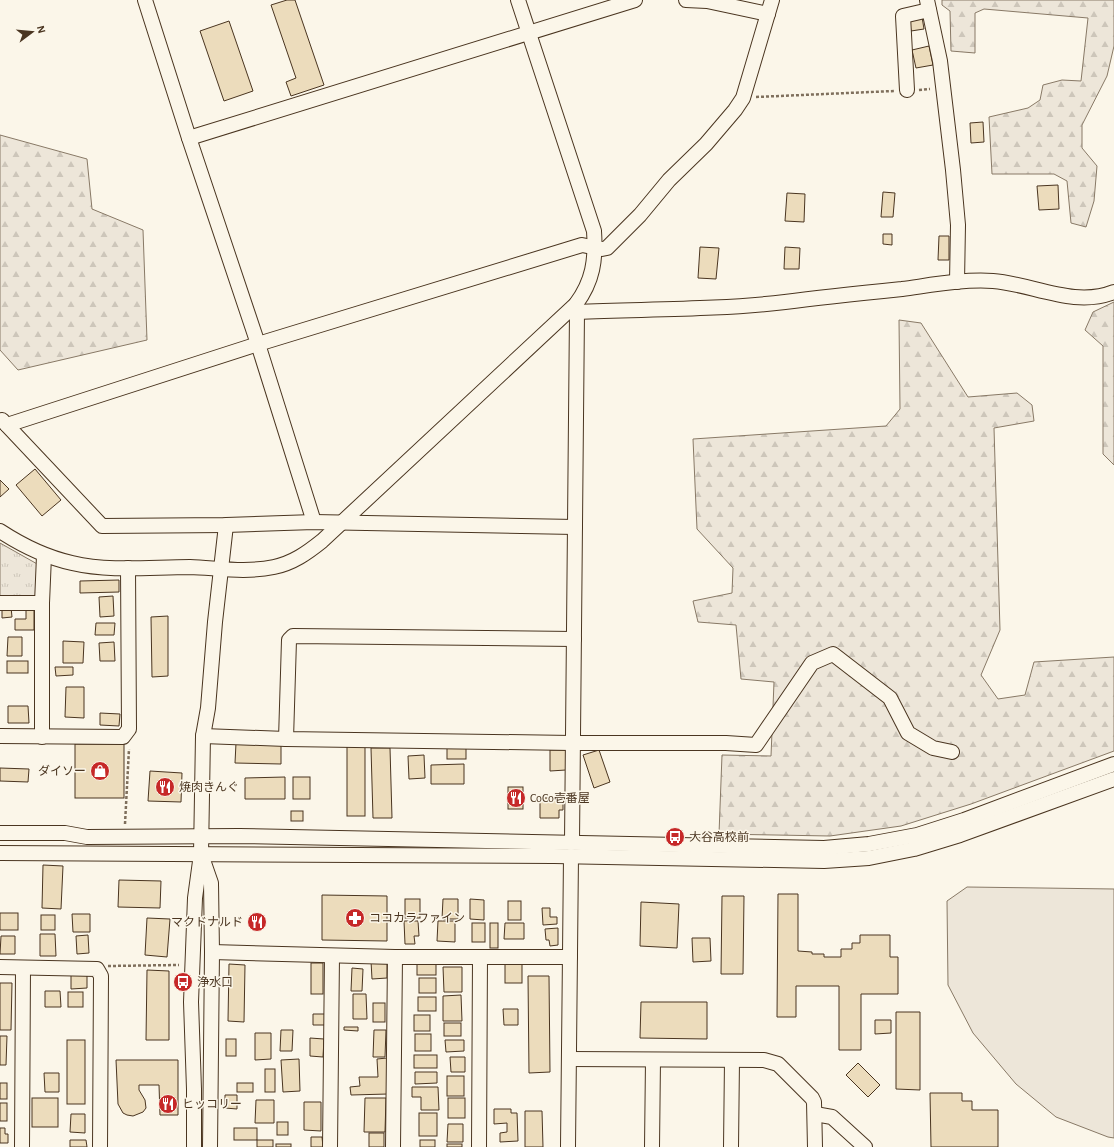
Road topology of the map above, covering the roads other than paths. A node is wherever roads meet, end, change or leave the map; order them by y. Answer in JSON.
{"nodes":[{"id":1,"x":145,"y":0,"type":"edge"},
{"id":2,"x":518,"y":0,"type":"edge"},
{"id":3,"x":635,"y":0,"type":"edge"},
{"id":4,"x":686,"y":0,"type":"edge"},
{"id":5,"x":772,"y":0,"type":"edge"},
{"id":6,"x":928,"y":5,"type":"edge"},
{"id":7,"x":768,"y":14,"type":"junction"},
{"id":8,"x":530,"y":33,"type":"junction"},
{"id":9,"x":907,"y":90,"type":"road end"},
{"id":10,"x":189,"y":138,"type":"junction"},
{"id":11,"x":595,"y":248,"type":"junction"},
{"id":12,"x":957,"y":282,"type":"junction"},
{"id":13,"x":1114,"y":292,"type":"edge"},
{"id":14,"x":576,"y":308,"type":"junction"},
{"id":15,"x":258,"y":344,"type":"junction"},
{"id":16,"x":3,"y":422,"type":"edge"},
{"id":17,"x":314,"y":522,"type":"junction"},
{"id":18,"x":340,"y":523,"type":"junction"},
{"id":19,"x":226,"y":525,"type":"junction"},
{"id":20,"x":575,"y":527,"type":"junction"},
{"id":21,"x":0,"y":531,"type":"edge"},
{"id":22,"x":44,"y":556,"type":"junction"},
{"id":23,"x":128,"y":568,"type":"junction"},
{"id":24,"x":221,"y":569,"type":"junction"},
{"id":25,"x":0,"y":603,"type":"edge"},
{"id":26,"x":42,"y":603,"type":"junction"},
{"id":27,"x":574,"y":639,"type":"junction"},
{"id":28,"x":0,"y":736,"type":"edge"},
{"id":29,"x":203,"y":736,"type":"junction"},
{"id":30,"x":42,"y":737,"type":"junction"},
{"id":31,"x":286,"y":739,"type":"junction"},
{"id":32,"x":572,"y":743,"type":"junction"},
{"id":33,"x":952,"y":752,"type":"dead end"},
{"id":34,"x":1114,"y":764,"type":"edge"},
{"id":35,"x":1114,"y":779,"type":"edge"},
{"id":36,"x":0,"y":833,"type":"edge"},
{"id":37,"x":201,"y":836,"type":"junction"},
{"id":38,"x":572,"y":842,"type":"junction"},
{"id":39,"x":0,"y":853,"type":"edge"},
{"id":40,"x":201,"y":854,"type":"junction"},
{"id":41,"x":571,"y":856,"type":"junction"},
{"id":42,"x":212,"y":952,"type":"junction"},
{"id":43,"x":332,"y":956,"type":"junction"},
{"id":44,"x":395,"y":957,"type":"junction"},
{"id":45,"x":480,"y":957,"type":"junction"},
{"id":46,"x":570,"y":957,"type":"junction"},
{"id":47,"x":0,"y":967,"type":"edge"},
{"id":48,"x":23,"y":968,"type":"junction"},
{"id":49,"x":569,"y":1059,"type":"junction"},
{"id":50,"x":653,"y":1060,"type":"junction"},
{"id":51,"x":732,"y":1060,"type":"junction"},
{"id":52,"x":815,"y":1114,"type":"junction"},
{"id":53,"x":22,"y":1147,"type":"edge"},
{"id":54,"x":100,"y":1147,"type":"edge"},
{"id":55,"x":194,"y":1147,"type":"edge"},
{"id":56,"x":210,"y":1147,"type":"edge"},
{"id":57,"x":330,"y":1147,"type":"edge"},
{"id":58,"x":393,"y":1147,"type":"edge"},
{"id":59,"x":478,"y":1147,"type":"edge"},
{"id":60,"x":568,"y":1147,"type":"edge"},
{"id":61,"x":652,"y":1147,"type":"edge"},
{"id":62,"x":731,"y":1147,"type":"edge"},
{"id":63,"x":815,"y":1147,"type":"edge"},
{"id":64,"x":865,"y":1147,"type":"edge"}],
"edges":[{"from":1,"to":10,"type":"street"},
{"from":2,"to":8,"type":"street"},
{"from":3,"to":8,"type":"street"},
{"from":4,"to":7,"type":"street"},
{"from":5,"to":7,"type":"street"},
{"from":6,"to":9,"type":"street"},
{"from":6,"to":12,"type":"street"},
{"from":7,"to":11,"type":"street"},
{"from":8,"to":10,"type":"street"},
{"from":8,"to":11,"type":"street"},
{"from":10,"to":15,"type":"street"},
{"from":11,"to":14,"type":"street"},
{"from":11,"to":15,"type":"street"},
{"from":12,"to":13,"type":"street"},
{"from":12,"to":14,"type":"street"},
{"from":14,"to":18,"type":"street"},
{"from":14,"to":20,"type":"street"},
{"from":15,"to":16,"type":"street"},
{"from":15,"to":17,"type":"street"},
{"from":16,"to":19,"type":"street"},
{"from":17,"to":18,"type":"street"},
{"from":17,"to":19,"type":"street"},
{"from":18,"to":20,"type":"street"},
{"from":18,"to":24,"type":"street"},
{"from":19,"to":24,"type":"street"},
{"from":20,"to":27,"type":"street"},
{"from":21,"to":22,"type":"street"},
{"from":22,"to":23,"type":"street"},
{"from":22,"to":26,"type":"street"},
{"from":23,"to":24,"type":"street"},
{"from":23,"to":30,"type":"street"},
{"from":24,"to":29,"type":"street"},
{"from":25,"to":26,"type":"street"},
{"from":26,"to":30,"type":"street"},
{"from":27,"to":31,"type":"street"},
{"from":27,"to":32,"type":"street"},
{"from":28,"to":30,"type":"street"},
{"from":29,"to":31,"type":"street"},
{"from":29,"to":37,"type":"street"},
{"from":31,"to":32,"type":"street"},
{"from":32,"to":33,"type":"street"},
{"from":32,"to":38,"type":"street"},
{"from":34,"to":38,"type":"street"},
{"from":35,"to":41,"type":"street"},
{"from":36,"to":37,"type":"street"},
{"from":37,"to":38,"type":"street"},
{"from":37,"to":40,"type":"street"},
{"from":39,"to":40,"type":"street"},
{"from":40,"to":41,"type":"street"},
{"from":40,"to":42,"type":"street"},
{"from":40,"to":55,"type":"street"},
{"from":41,"to":46,"type":"street"},
{"from":42,"to":43,"type":"street"},
{"from":42,"to":56,"type":"street"},
{"from":43,"to":44,"type":"street"},
{"from":43,"to":57,"type":"street"},
{"from":44,"to":45,"type":"street"},
{"from":44,"to":58,"type":"street"},
{"from":45,"to":46,"type":"street"},
{"from":45,"to":59,"type":"street"},
{"from":46,"to":49,"type":"street"},
{"from":47,"to":48,"type":"street"},
{"from":48,"to":53,"type":"street"},
{"from":48,"to":54,"type":"street"},
{"from":49,"to":50,"type":"street"},
{"from":49,"to":60,"type":"street"},
{"from":50,"to":51,"type":"street"},
{"from":50,"to":61,"type":"street"},
{"from":51,"to":52,"type":"street"},
{"from":51,"to":62,"type":"street"},
{"from":52,"to":63,"type":"street"},
{"from":52,"to":64,"type":"street"}]}
